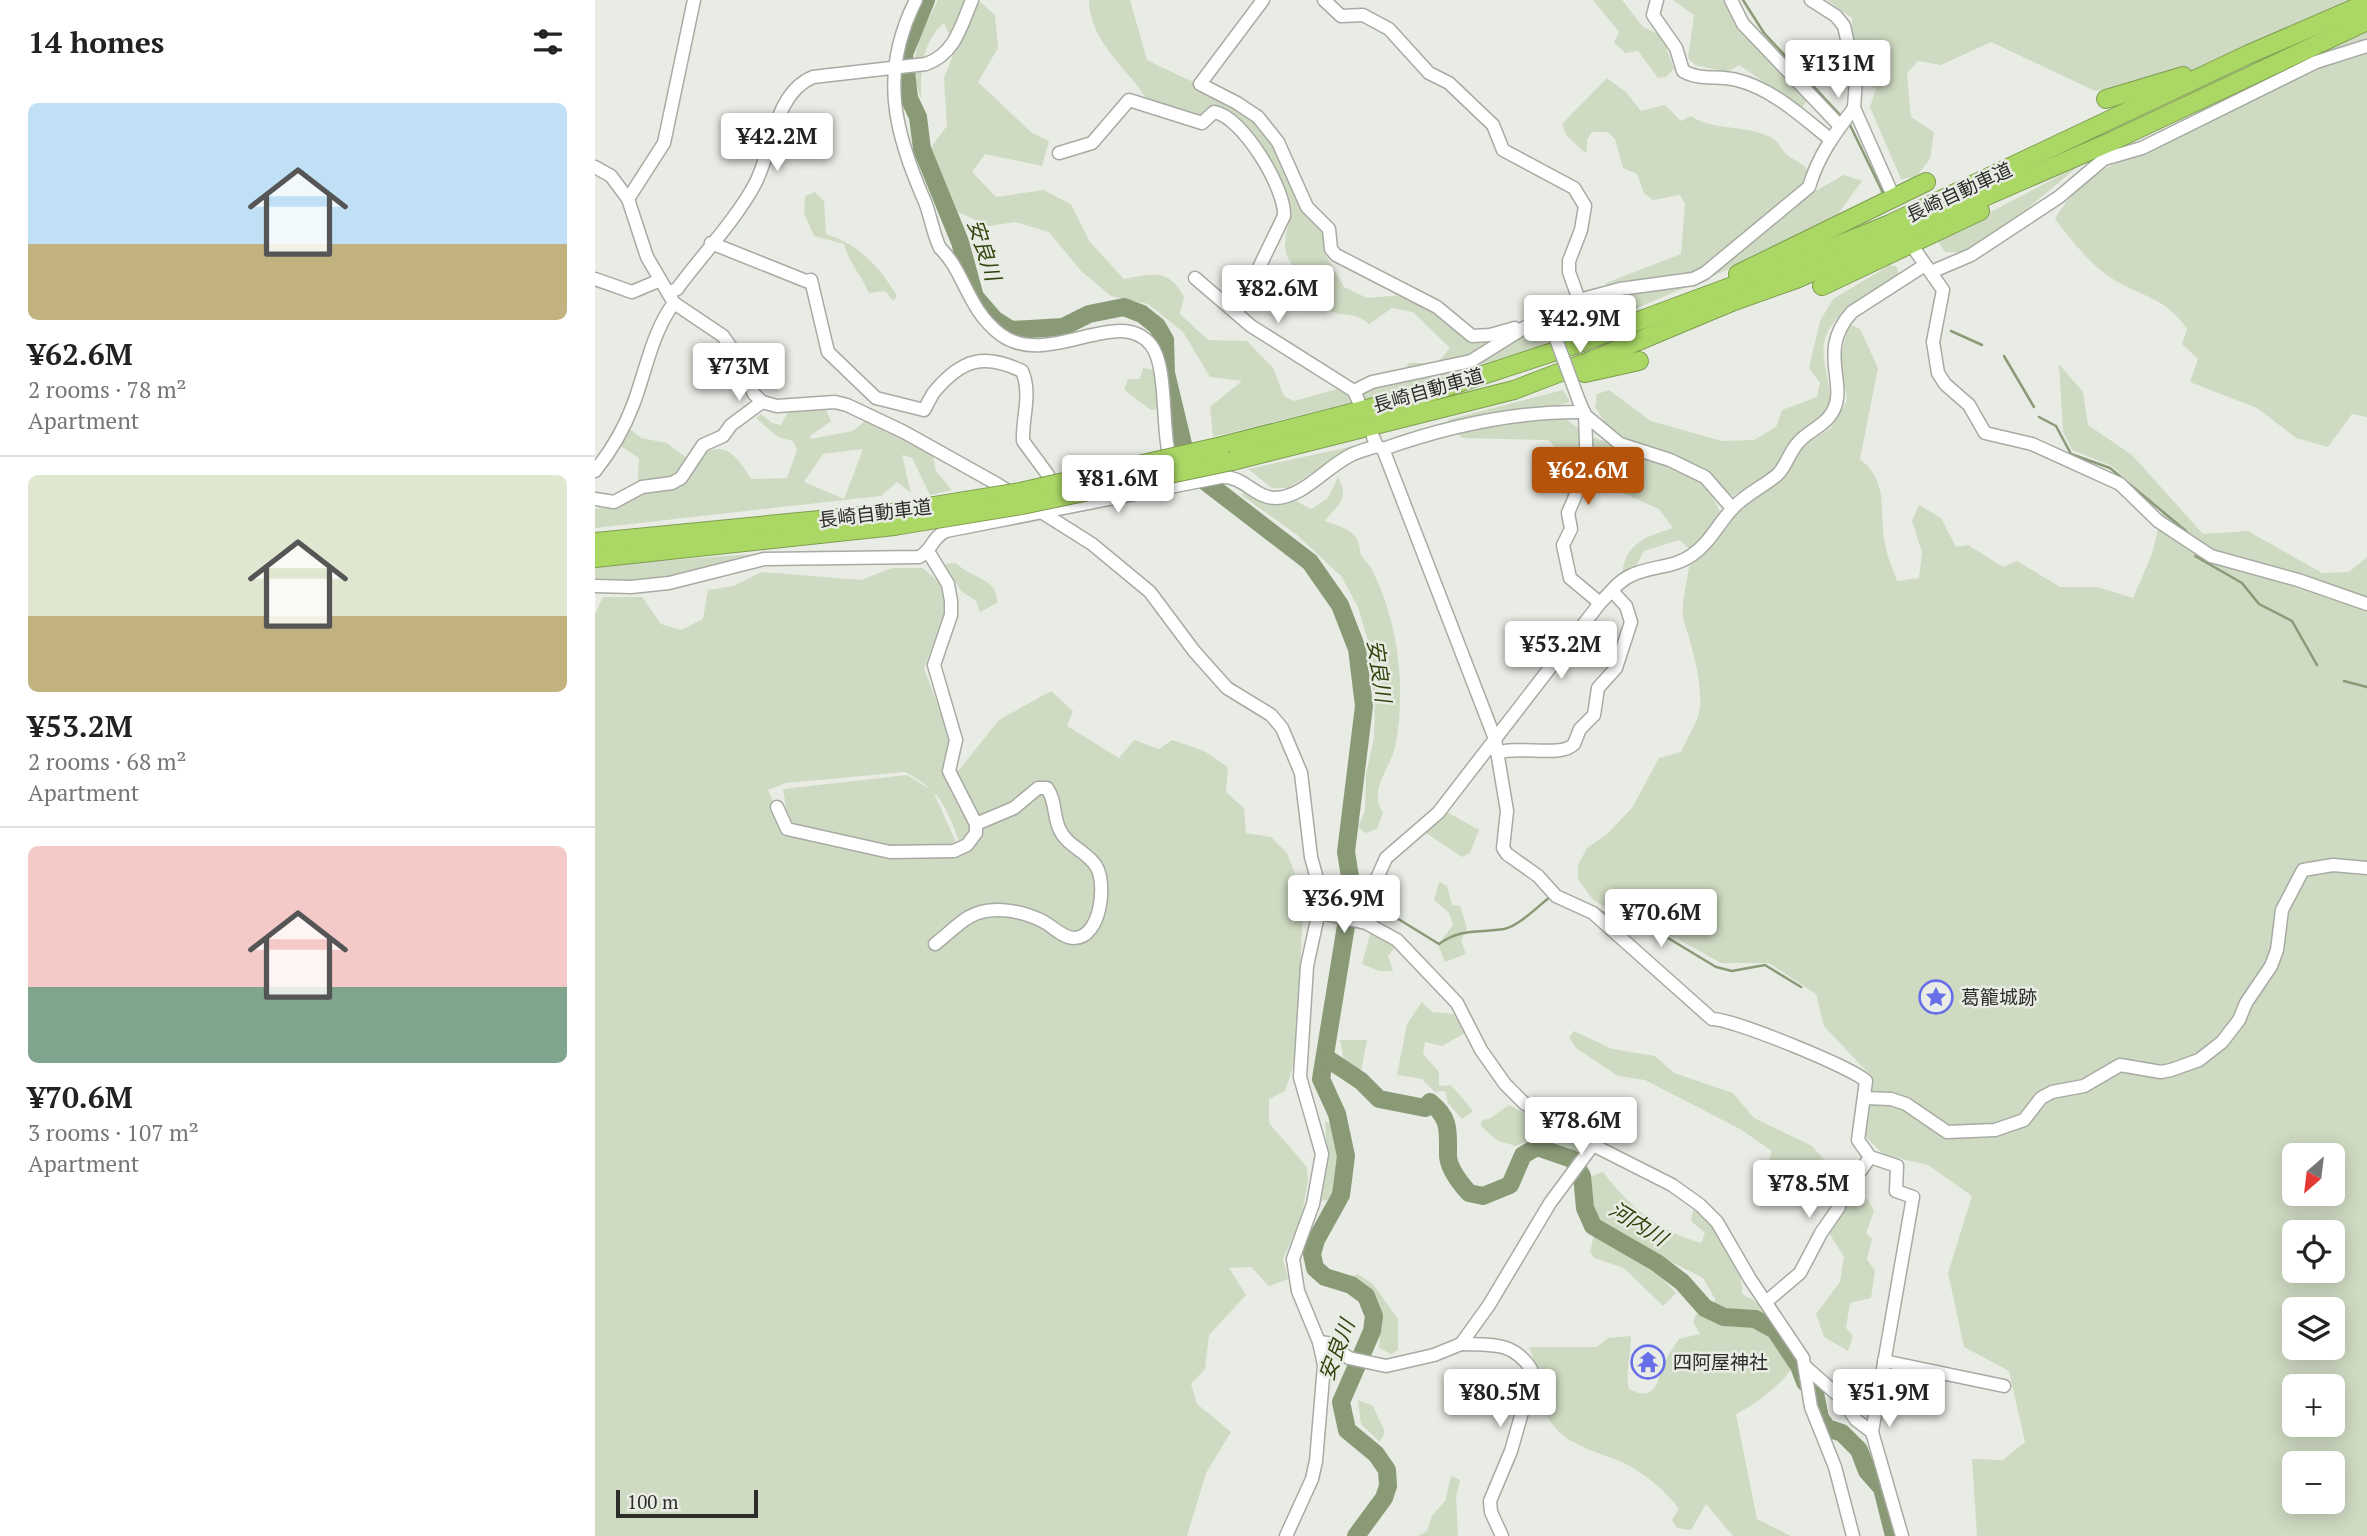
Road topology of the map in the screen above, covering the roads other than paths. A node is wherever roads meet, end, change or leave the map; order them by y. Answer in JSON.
{"nodes":[{"id":1,"x":694,"y":0,"type":"edge"},
{"id":2,"x":916,"y":0,"type":"edge"},
{"id":3,"x":972,"y":0,"type":"edge"},
{"id":4,"x":1263,"y":0,"type":"edge"},
{"id":5,"x":1324,"y":0,"type":"edge"},
{"id":6,"x":1657,"y":0,"type":"edge"},
{"id":7,"x":1731,"y":0,"type":"edge"},
{"id":8,"x":1811,"y":0,"type":"edge"},
{"id":9,"x":2367,"y":3,"type":"edge"},
{"id":10,"x":2367,"y":21,"type":"edge"},
{"id":11,"x":2367,"y":46,"type":"edge"},
{"id":12,"x":2246,"y":55,"type":"junction"},
{"id":13,"x":893,"y":68,"type":"junction"},
{"id":14,"x":2106,"y":99,"type":"dead end"},
{"id":15,"x":1846,"y":118,"type":"junction"},
{"id":16,"x":1830,"y":139,"type":"junction"},
{"id":17,"x":2110,"y":142,"type":"junction"},
{"id":18,"x":1059,"y":153,"type":"dead end"},
{"id":19,"x":595,"y":167,"type":"edge"},
{"id":20,"x":1926,"y":182,"type":"dead end"},
{"id":21,"x":1890,"y":189,"type":"dead end"},
{"id":22,"x":628,"y":199,"type":"junction"},
{"id":23,"x":712,"y":243,"type":"junction"},
{"id":24,"x":1915,"y":250,"type":"dead end"},
{"id":25,"x":1928,"y":268,"type":"junction"},
{"id":26,"x":1195,"y":278,"type":"dead end"},
{"id":27,"x":595,"y":279,"type":"edge"},
{"id":28,"x":659,"y":281,"type":"junction"},
{"id":29,"x":1822,"y":286,"type":"dead end"},
{"id":30,"x":671,"y":298,"type":"junction"},
{"id":31,"x":1579,"y":300,"type":"junction"},
{"id":32,"x":1237,"y":313,"type":"junction"},
{"id":33,"x":1549,"y":317,"type":"junction"},
{"id":34,"x":1643,"y":320,"type":"junction"},
{"id":35,"x":1527,"y":326,"type":"junction"},
{"id":36,"x":1639,"y":361,"type":"dead end"},
{"id":37,"x":1514,"y":390,"type":"junction"},
{"id":38,"x":876,"y":398,"type":"junction"},
{"id":39,"x":762,"y":402,"type":"junction"},
{"id":40,"x":1582,"y":409,"type":"junction"},
{"id":41,"x":867,"y":414,"type":"junction"},
{"id":42,"x":1378,"y":444,"type":"junction"},
{"id":43,"x":1227,"y":453,"type":"junction"},
{"id":44,"x":595,"y":471,"type":"edge"},
{"id":45,"x":1048,"y":475,"type":"dead end"},
{"id":46,"x":1186,"y":485,"type":"junction"},
{"id":47,"x":595,"y":499,"type":"edge"},
{"id":48,"x":1732,"y":508,"type":"junction"},
{"id":49,"x":1044,"y":514,"type":"junction"},
{"id":50,"x":892,"y":520,"type":"junction"},
{"id":51,"x":595,"y":542,"type":"edge"},
{"id":52,"x":929,"y":553,"type":"junction"},
{"id":53,"x":595,"y":558,"type":"edge"},
{"id":54,"x":595,"y":586,"type":"edge"},
{"id":55,"x":1612,"y":591,"type":"junction"},
{"id":56,"x":1600,"y":603,"type":"junction"},
{"id":57,"x":2367,"y":604,"type":"edge"},
{"id":58,"x":1495,"y":739,"type":"junction"},
{"id":59,"x":1497,"y":753,"type":"junction"},
{"id":60,"x":777,"y":807,"type":"dead end"},
{"id":61,"x":976,"y":824,"type":"junction"},
{"id":62,"x":2367,"y":868,"type":"edge"},
{"id":63,"x":1325,"y":914,"type":"junction"},
{"id":64,"x":1368,"y":924,"type":"junction"},
{"id":65,"x":936,"y":944,"type":"dead end"},
{"id":66,"x":1864,"y":1098,"type":"junction"},
{"id":67,"x":1593,"y":1145,"type":"junction"},
{"id":68,"x":1870,"y":1157,"type":"junction"},
{"id":69,"x":1767,"y":1301,"type":"junction"},
{"id":70,"x":1319,"y":1342,"type":"junction"},
{"id":71,"x":1461,"y":1344,"type":"junction"},
{"id":72,"x":1884,"y":1361,"type":"junction"},
{"id":73,"x":1807,"y":1378,"type":"junction"},
{"id":74,"x":2004,"y":1386,"type":"dead end"},
{"id":75,"x":1872,"y":1432,"type":"junction"},
{"id":76,"x":1286,"y":1536,"type":"edge"},
{"id":77,"x":1501,"y":1536,"type":"edge"},
{"id":78,"x":1853,"y":1536,"type":"edge"},
{"id":79,"x":1902,"y":1536,"type":"edge"}],
"edges":[{"from":1,"to":22,"type":"street"},
{"from":2,"to":13,"type":"street"},
{"from":3,"to":13,"type":"street"},
{"from":4,"to":35,"type":"street"},
{"from":5,"to":31,"type":"street"},
{"from":6,"to":16,"type":"street"},
{"from":7,"to":15,"type":"street"},
{"from":8,"to":15,"type":"street"},
{"from":9,"to":12,"type":"highway","name":"長崎自動車道"},
{"from":10,"to":17,"type":"highway","name":"長崎自動車道"},
{"from":11,"to":25,"type":"street"},
{"from":12,"to":14,"type":"highway"},
{"from":12,"to":34,"type":"highway","name":"長崎自動車道"},
{"from":13,"to":23,"type":"street"},
{"from":13,"to":46,"type":"street"},
{"from":15,"to":16,"type":"street"},
{"from":15,"to":21,"type":"street"},
{"from":16,"to":31,"type":"street"},
{"from":17,"to":29,"type":"highway"},
{"from":17,"to":37,"type":"highway","name":"長崎自動車道"},
{"from":18,"to":32,"type":"street"},
{"from":19,"to":22,"type":"street"},
{"from":20,"to":34,"type":"highway"},
{"from":22,"to":28,"type":"street"},
{"from":23,"to":30,"type":"street"},
{"from":23,"to":38,"type":"street"},
{"from":24,"to":25,"type":"street"},
{"from":25,"to":48,"type":"street"},
{"from":25,"to":57,"type":"street"},
{"from":26,"to":32,"type":"street"},
{"from":27,"to":28,"type":"street"},
{"from":28,"to":30,"type":"street"},
{"from":30,"to":39,"type":"street"},
{"from":30,"to":44,"type":"street"},
{"from":31,"to":33,"type":"street"},
{"from":32,"to":35,"type":"street"},
{"from":33,"to":35,"type":"street"},
{"from":33,"to":40,"type":"street","bridge":true},
{"from":34,"to":43,"type":"highway","name":"長崎自動車道"},
{"from":36,"to":37,"type":"highway"},
{"from":37,"to":43,"type":"highway","name":"長崎自動車道"},
{"from":38,"to":41,"type":"street"},
{"from":38,"to":45,"type":"street"},
{"from":39,"to":41,"type":"street"},
{"from":39,"to":47,"type":"street"},
{"from":40,"to":42,"type":"street"},
{"from":40,"to":48,"type":"street"},
{"from":40,"to":56,"type":"street"},
{"from":41,"to":49,"type":"street"},
{"from":42,"to":46,"type":"street"},
{"from":42,"to":58,"type":"street"},
{"from":43,"to":50,"type":"highway","name":"長崎自動車道","bridge":true},
{"from":46,"to":49,"type":"street"},
{"from":48,"to":55,"type":"street"},
{"from":49,"to":52,"type":"street"},
{"from":49,"to":63,"type":"street"},
{"from":50,"to":51,"type":"highway","name":"長崎自動車道"},
{"from":50,"to":53,"type":"highway","name":"長崎自動車道"},
{"from":52,"to":54,"type":"street"},
{"from":52,"to":61,"type":"street"},
{"from":55,"to":56,"type":"street"},
{"from":55,"to":59,"type":"street"},
{"from":56,"to":58,"type":"street"},
{"from":58,"to":59,"type":"street"},
{"from":58,"to":64,"type":"street"},
{"from":59,"to":66,"type":"street"},
{"from":60,"to":61,"type":"street"},
{"from":61,"to":65,"type":"street"},
{"from":62,"to":66,"type":"street"},
{"from":63,"to":64,"type":"street"},
{"from":63,"to":70,"type":"street"},
{"from":64,"to":67,"type":"street"},
{"from":66,"to":68,"type":"street"},
{"from":67,"to":69,"type":"street"},
{"from":67,"to":71,"type":"street"},
{"from":68,"to":69,"type":"street"},
{"from":68,"to":72,"type":"street"},
{"from":69,"to":73,"type":"street"},
{"from":70,"to":71,"type":"street"},
{"from":70,"to":76,"type":"street"},
{"from":71,"to":77,"type":"street"},
{"from":72,"to":74,"type":"street"},
{"from":72,"to":75,"type":"street"},
{"from":73,"to":75,"type":"street"},
{"from":73,"to":78,"type":"street"},
{"from":75,"to":79,"type":"street"}]}
